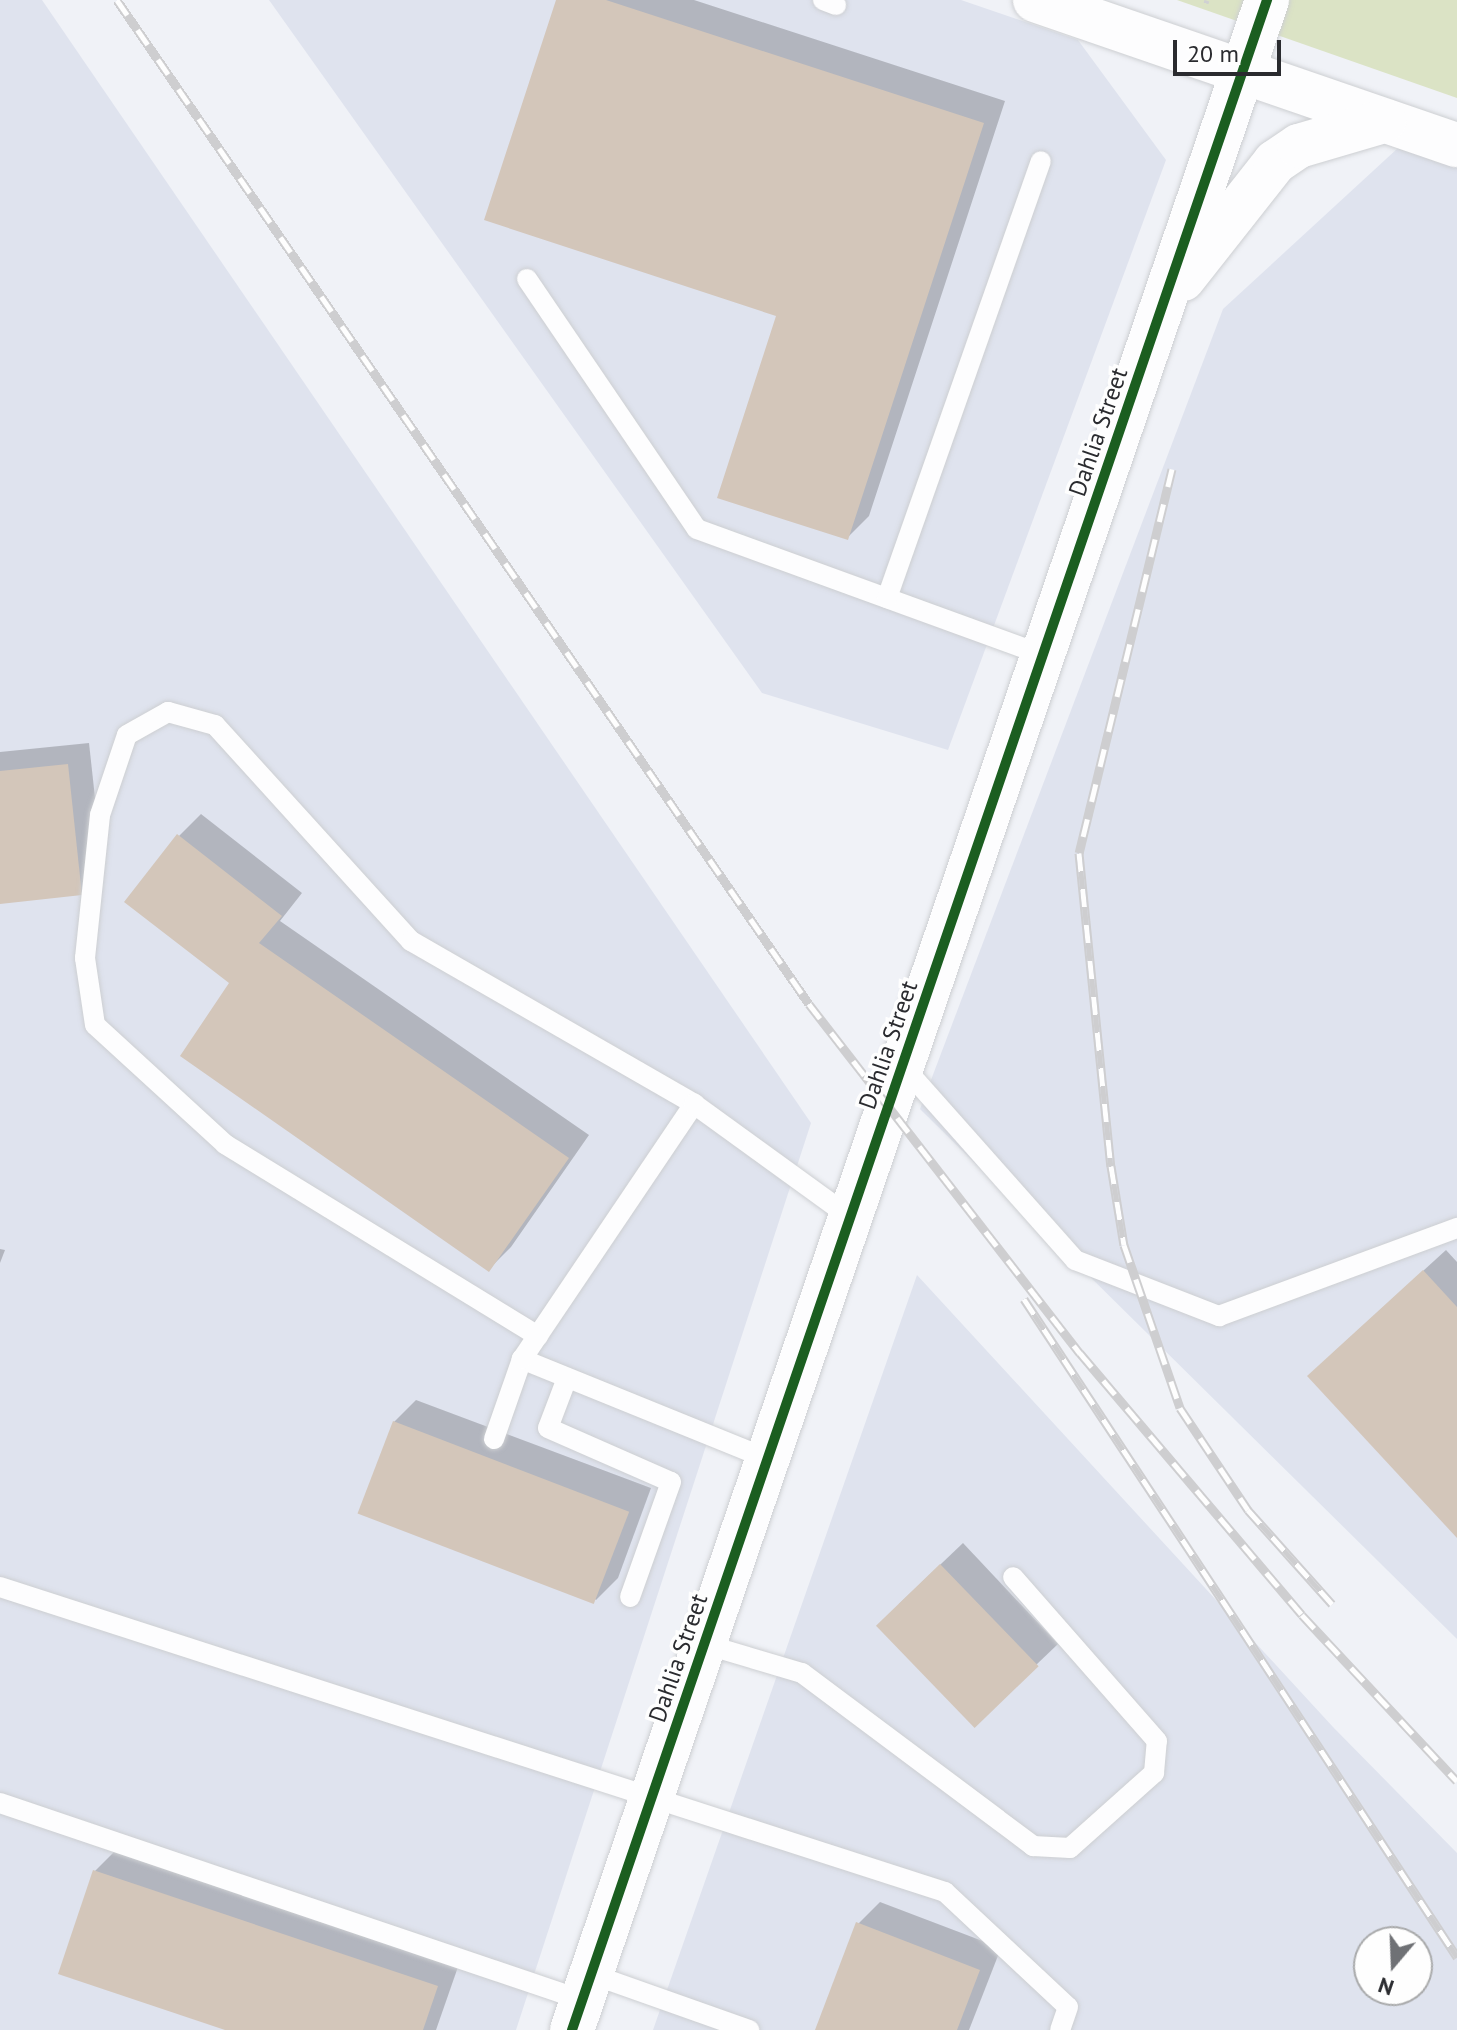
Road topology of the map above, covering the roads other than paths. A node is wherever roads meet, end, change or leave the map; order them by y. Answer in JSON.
{"nodes":[{"id":1,"x":1035,"y":0,"type":"edge"},
{"id":2,"x":1080,"y":0,"type":"edge"},
{"id":3,"x":1101,"y":0,"type":"edge"},
{"id":4,"x":1267,"y":0,"type":"edge"},
{"id":5,"x":1242,"y":72,"type":"junction"},
{"id":6,"x":1384,"y":121,"type":"junction"},
{"id":7,"x":1457,"y":145,"type":"edge"},
{"id":8,"x":1041,"y":161,"type":"dead end"},
{"id":9,"x":527,"y":279,"type":"dead end"},
{"id":10,"x":1150,"y":340,"type":"junction"},
{"id":11,"x":887,"y":598,"type":"junction"},
{"id":12,"x":1043,"y":655,"type":"junction"},
{"id":13,"x":902,"y":1065,"type":"junction"},
{"id":14,"x":694,"y":1104,"type":"junction"},
{"id":15,"x":850,"y":1217,"type":"junction"},
{"id":16,"x":1457,"y":1228,"type":"edge"},
{"id":17,"x":538,"y":1336,"type":"junction"},
{"id":18,"x":522,"y":1359,"type":"junction"},
{"id":19,"x":567,"y":1378,"type":"junction"},
{"id":20,"x":494,"y":1439,"type":"dead end"},
{"id":21,"x":768,"y":1459,"type":"junction"},
{"id":22,"x":1013,"y":1577,"type":"dead end"},
{"id":23,"x":0,"y":1587,"type":"edge"},
{"id":24,"x":630,"y":1597,"type":"dead end"},
{"id":25,"x":704,"y":1644,"type":"junction"},
{"id":26,"x":652,"y":1796,"type":"junction"},
{"id":27,"x":0,"y":1803,"type":"edge"},
{"id":28,"x":582,"y":2001,"type":"edge"},
{"id":29,"x":749,"y":2030,"type":"edge"},
{"id":30,"x":1060,"y":2030,"type":"edge"}],
"edges":[{"from":1,"to":5,"type":"street"},
{"from":2,"to":3,"type":"street"},
{"from":4,"to":5,"type":"street","name":"Dahlia Street"},
{"from":5,"to":6,"type":"street"},
{"from":5,"to":10,"type":"street","name":"Dahlia Street"},
{"from":6,"to":7,"type":"street"},
{"from":6,"to":10,"type":"street"},
{"from":8,"to":11,"type":"lane"},
{"from":9,"to":11,"type":"lane"},
{"from":10,"to":12,"type":"street","name":"Dahlia Street"},
{"from":11,"to":12,"type":"lane"},
{"from":12,"to":13,"type":"street","name":"Dahlia Street"},
{"from":13,"to":15,"type":"street","name":"Dahlia Street"},
{"from":13,"to":16,"type":"lane"},
{"from":14,"to":15,"type":"lane"},
{"from":14,"to":17,"type":"lane"},
{"from":14,"to":17,"type":"lane"},
{"from":15,"to":21,"type":"street","name":"Dahlia Street"},
{"from":17,"to":18,"type":"lane"},
{"from":18,"to":19,"type":"lane"},
{"from":18,"to":20,"type":"lane"},
{"from":19,"to":21,"type":"lane"},
{"from":19,"to":24,"type":"lane"},
{"from":21,"to":25,"type":"street","name":"Dahlia Street"},
{"from":22,"to":25,"type":"lane"},
{"from":23,"to":26,"type":"lane"},
{"from":25,"to":26,"type":"street","name":"Dahlia Street"},
{"from":26,"to":28,"type":"street","name":"Dahlia Street"},
{"from":26,"to":30,"type":"lane"},
{"from":27,"to":28,"type":"lane"},
{"from":28,"to":29,"type":"lane"}]}
